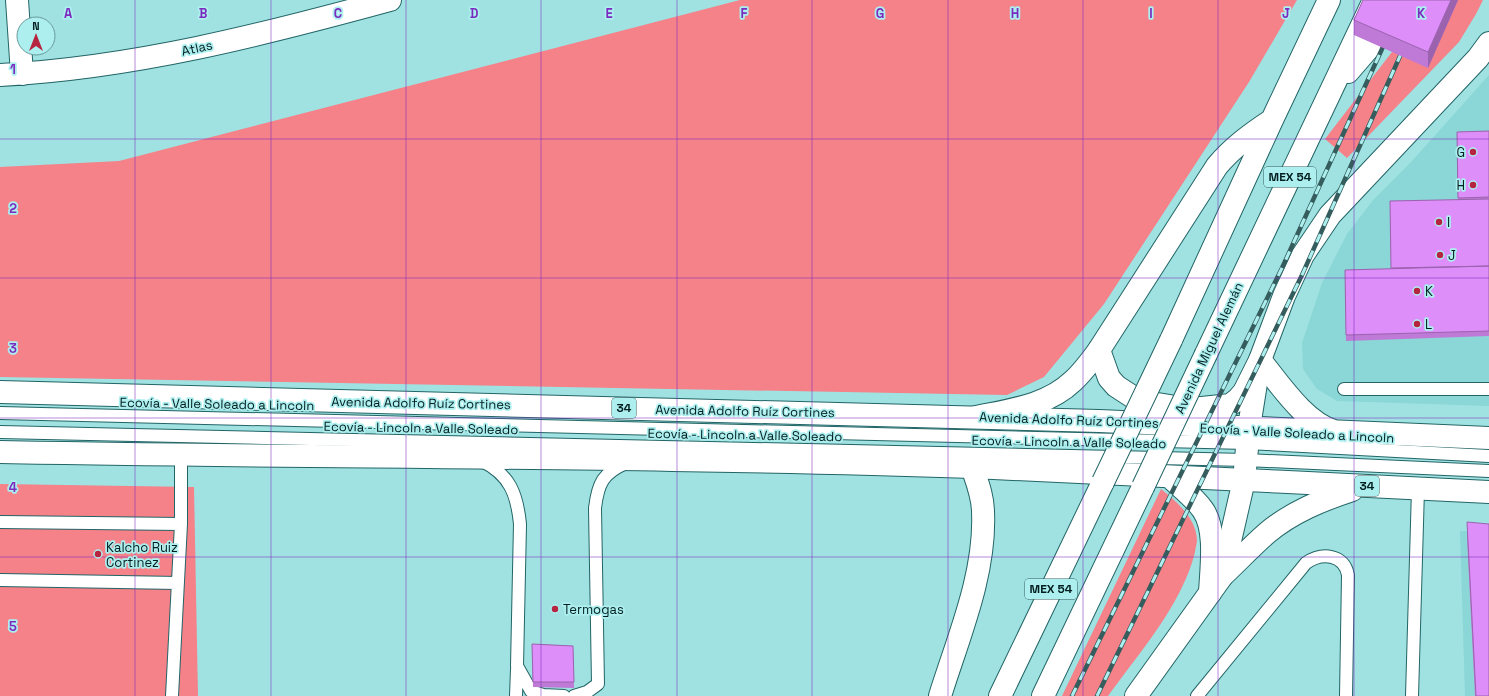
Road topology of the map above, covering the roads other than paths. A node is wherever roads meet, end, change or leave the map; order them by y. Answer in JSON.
{"nodes":[{"id":1,"x":17,"y":0,"type":"edge"},
{"id":2,"x":390,"y":0,"type":"edge"},
{"id":3,"x":1329,"y":0,"type":"edge"},
{"id":4,"x":1374,"y":0,"type":"edge"},
{"id":5,"x":1410,"y":0,"type":"edge"},
{"id":6,"x":1489,"y":43,"type":"edge"},
{"id":7,"x":22,"y":74,"type":"junction"},
{"id":8,"x":0,"y":75,"type":"edge"},
{"id":9,"x":1329,"y":94,"type":"junction"},
{"id":10,"x":1272,"y":120,"type":"junction"},
{"id":11,"x":1099,"y":350,"type":"junction"},
{"id":12,"x":1260,"y":360,"type":"junction"},
{"id":13,"x":1344,"y":389,"type":"dead end"},
{"id":14,"x":1489,"y":389,"type":"edge"},
{"id":15,"x":0,"y":392,"type":"edge"},
{"id":16,"x":0,"y":413,"type":"edge"},
{"id":17,"x":976,"y":417,"type":"junction"},
{"id":18,"x":0,"y":432,"type":"edge"},
{"id":19,"x":1341,"y":432,"type":"junction"},
{"id":20,"x":1489,"y":438,"type":"edge"},
{"id":21,"x":0,"y":452,"type":"edge"},
{"id":22,"x":1247,"y":453,"type":"junction"},
{"id":23,"x":181,"y":456,"type":"junction"},
{"id":24,"x":472,"y":456,"type":"junction"},
{"id":25,"x":1489,"y":456,"type":"edge"},
{"id":26,"x":636,"y":459,"type":"junction"},
{"id":27,"x":972,"y":468,"type":"junction"},
{"id":28,"x":1489,"y":471,"type":"edge"},
{"id":29,"x":1170,"y":477,"type":"junction"},
{"id":30,"x":1364,"y":486,"type":"junction"},
{"id":31,"x":1418,"y":489,"type":"junction"},
{"id":32,"x":1489,"y":492,"type":"edge"},
{"id":33,"x":0,"y":522,"type":"edge"},
{"id":34,"x":181,"y":524,"type":"junction"},
{"id":35,"x":0,"y":580,"type":"edge"},
{"id":36,"x":178,"y":583,"type":"junction"},
{"id":37,"x":1216,"y":585,"type":"junction"},
{"id":38,"x":517,"y":666,"type":"junction"},
{"id":39,"x":598,"y":690,"type":"edge"},
{"id":40,"x":172,"y":696,"type":"edge"},
{"id":41,"x":516,"y":696,"type":"edge"},
{"id":42,"x":564,"y":696,"type":"edge"},
{"id":43,"x":574,"y":696,"type":"edge"},
{"id":44,"x":940,"y":696,"type":"edge"},
{"id":45,"x":1000,"y":696,"type":"edge"},
{"id":46,"x":1043,"y":696,"type":"edge"},
{"id":47,"x":1136,"y":696,"type":"edge"},
{"id":48,"x":1197,"y":696,"type":"edge"},
{"id":49,"x":1346,"y":696,"type":"edge"},
{"id":50,"x":1412,"y":696,"type":"edge"}],
"edges":[{"from":1,"to":7,"type":"main road"},
{"from":2,"to":7,"type":"main road","name":"Atlas"},
{"from":3,"to":10,"type":"main road","number":"MEX 54"},
{"from":4,"to":9,"type":"main road","name":"Avenida Miguel Alemán","number":"MEX 54"},
{"from":5,"to":9,"type":"main road"},
{"from":6,"to":12,"type":"main road"},
{"from":7,"to":8,"type":"main road","name":"Atlas"},
{"from":9,"to":46,"type":"main road","name":"Avenida Miguel Alemán","number":"MEX 54","bridge":true},
{"from":10,"to":11,"type":"main road"},
{"from":10,"to":45,"type":"main road","number":"MEX 54","bridge":true},
{"from":11,"to":12,"type":"main road"},
{"from":11,"to":17,"type":"main road"},
{"from":12,"to":19,"type":"main road"},
{"from":12,"to":22,"type":"main road"},
{"from":13,"to":14,"type":"lane"},
{"from":15,"to":17,"type":"main road","name":"Avenida Adolfo Ruíz Cortines","number":"34"},
{"from":16,"to":22,"type":"lane","name":"Ecovía - Valle Soleado a Lincoln"},
{"from":17,"to":22,"type":"main road","name":"Avenida Adolfo Ruíz Cortines","number":"34"},
{"from":18,"to":22,"type":"lane","name":"Ecovía - Lincoln a Valle Soleado"},
{"from":19,"to":20,"type":"main road","name":"Avenida Adolfo Ruíz Cortines","number":"34"},
{"from":19,"to":22,"type":"main road","name":"Avenida Adolfo Ruíz Cortines","number":"34"},
{"from":21,"to":23,"type":"main road","name":"Avenida Adolfo Ruíz Cortines","number":"34"},
{"from":22,"to":25,"type":"lane","name":"Ecovía - Valle Soleado a Lincoln"},
{"from":22,"to":28,"type":"lane","name":"Ecovía - Lincoln a Valle Soleado"},
{"from":22,"to":29,"type":"main road","name":"Avenida Adolfo Ruíz Cortines","number":"34"},
{"from":22,"to":30,"type":"main road","name":"Avenida Adolfo Ruíz Cortines","number":"34"},
{"from":22,"to":37,"type":"main road"},
{"from":23,"to":24,"type":"main road","name":"Avenida Adolfo Ruíz Cortines","number":"34"},
{"from":23,"to":34,"type":"lane"},
{"from":24,"to":26,"type":"main road","name":"Avenida Adolfo Ruíz Cortines","number":"34"},
{"from":24,"to":38,"type":"lane"},
{"from":26,"to":27,"type":"main road","name":"Avenida Adolfo Ruíz Cortines","number":"34"},
{"from":26,"to":39,"type":"lane"},
{"from":27,"to":29,"type":"main road","name":"Avenida Adolfo Ruíz Cortines","number":"34"},
{"from":27,"to":44,"type":"main road"},
{"from":29,"to":37,"type":"main road"},
{"from":30,"to":31,"type":"main road","name":"Avenida Adolfo Ruíz Cortines","number":"34"},
{"from":30,"to":37,"type":"main road"},
{"from":31,"to":32,"type":"main road","name":"Avenida Adolfo Ruíz Cortines","number":"34"},
{"from":31,"to":50,"type":"lane"},
{"from":33,"to":34,"type":"lane"},
{"from":34,"to":36,"type":"lane"},
{"from":35,"to":36,"type":"lane"},
{"from":36,"to":40,"type":"lane"},
{"from":37,"to":47,"type":"main road"},
{"from":38,"to":41,"type":"lane"},
{"from":38,"to":42,"type":"lane"},
{"from":39,"to":43,"type":"lane"},
{"from":48,"to":49,"type":"lane"}]}
